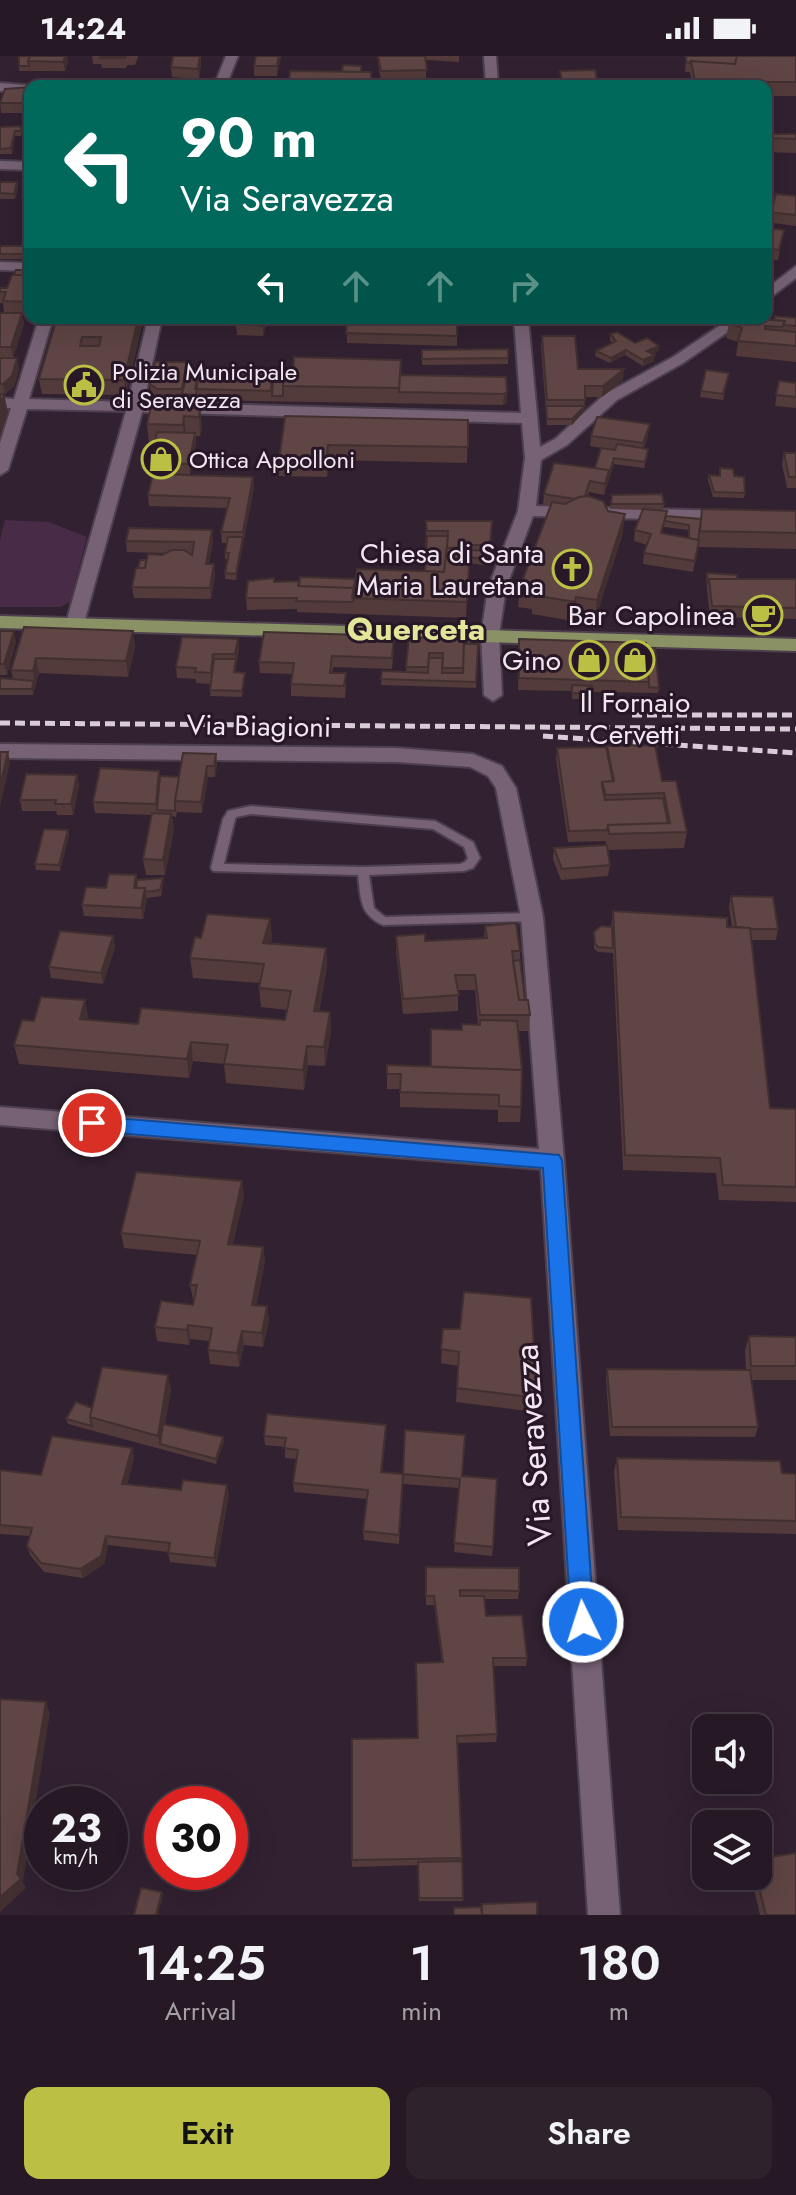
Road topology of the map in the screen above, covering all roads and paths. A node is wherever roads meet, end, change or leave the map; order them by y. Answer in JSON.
{"nodes":[{"id":1,"x":232,"y":56,"type":"edge"},
{"id":2,"x":492,"y":58,"type":"edge"},
{"id":3,"x":222,"y":80,"type":"edge"},
{"id":4,"x":492,"y":80,"type":"edge"},
{"id":5,"x":0,"y":87,"type":"edge"},
{"id":6,"x":24,"y":87,"type":"edge"},
{"id":7,"x":0,"y":165,"type":"edge"},
{"id":8,"x":24,"y":166,"type":"edge"},
{"id":9,"x":0,"y":266,"type":"edge"},
{"id":10,"x":24,"y":267,"type":"edge"},
{"id":11,"x":796,"y":270,"type":"edge"},
{"id":12,"x":772,"y":292,"type":"edge"},
{"id":13,"x":44,"y":324,"type":"edge"},
{"id":14,"x":154,"y":324,"type":"edge"},
{"id":15,"x":521,"y":324,"type":"edge"},
{"id":16,"x":732,"y":324,"type":"edge"},
{"id":17,"x":0,"y":403,"type":"edge"},
{"id":18,"x":19,"y":404,"type":"junction"},
{"id":19,"x":135,"y":408,"type":"junction"},
{"id":20,"x":529,"y":418,"type":"junction"},
{"id":21,"x":533,"y":458,"type":"junction"},
{"id":22,"x":0,"y":470,"type":"edge"},
{"id":23,"x":527,"y":511,"type":"junction"},
{"id":24,"x":749,"y":516,"type":"edge"},
{"id":25,"x":0,"y":622,"type":"edge"},
{"id":26,"x":75,"y":623,"type":"junction"},
{"id":27,"x":490,"y":635,"type":"junction"},
{"id":28,"x":796,"y":645,"type":"edge"},
{"id":29,"x":493,"y":695,"type":"dead end"},
{"id":30,"x":0,"y":751,"type":"edge"},
{"id":31,"x":506,"y":788,"type":"joint"},
{"id":32,"x":363,"y":871,"type":"junction"},
{"id":33,"x":532,"y":917,"type":"junction"},
{"id":34,"x":0,"y":1116,"type":"edge"},
{"id":35,"x":552,"y":1160,"type":"junction"},
{"id":36,"x":604,"y":1915,"type":"edge"}],
"edges":[{"from":1,"to":3,"type":"street"},
{"from":2,"to":4,"type":"street"},
{"from":5,"to":6,"type":"street"},
{"from":7,"to":8,"type":"street"},
{"from":9,"to":10,"type":"street"},
{"from":11,"to":12,"type":"street"},
{"from":13,"to":18,"type":"street"},
{"from":14,"to":19,"type":"street"},
{"from":15,"to":20,"type":"street"},
{"from":16,"to":21,"type":"street"},
{"from":17,"to":18,"type":"street"},
{"from":18,"to":19,"type":"street"},
{"from":18,"to":22,"type":"street"},
{"from":19,"to":20,"type":"street"},
{"from":19,"to":26,"type":"street"},
{"from":20,"to":21,"type":"street"},
{"from":21,"to":23,"type":"street"},
{"from":23,"to":24,"type":"street"},
{"from":23,"to":27,"type":"street"},
{"from":25,"to":26,"type":"main road"},
{"from":26,"to":27,"type":"main road"},
{"from":27,"to":28,"type":"main road"},
{"from":27,"to":29,"type":"street"},
{"from":30,"to":31,"type":"street","name":"Via Biagioni"},
{"from":31,"to":33,"type":"street","name":"Via Seravezza"},
{"from":32,"to":32,"type":"lane"},
{"from":32,"to":33,"type":"lane"},
{"from":33,"to":35,"type":"street","name":"Via Seravezza"},
{"from":34,"to":35,"type":"street"},
{"from":35,"to":36,"type":"street","name":"Via Seravezza"}]}
